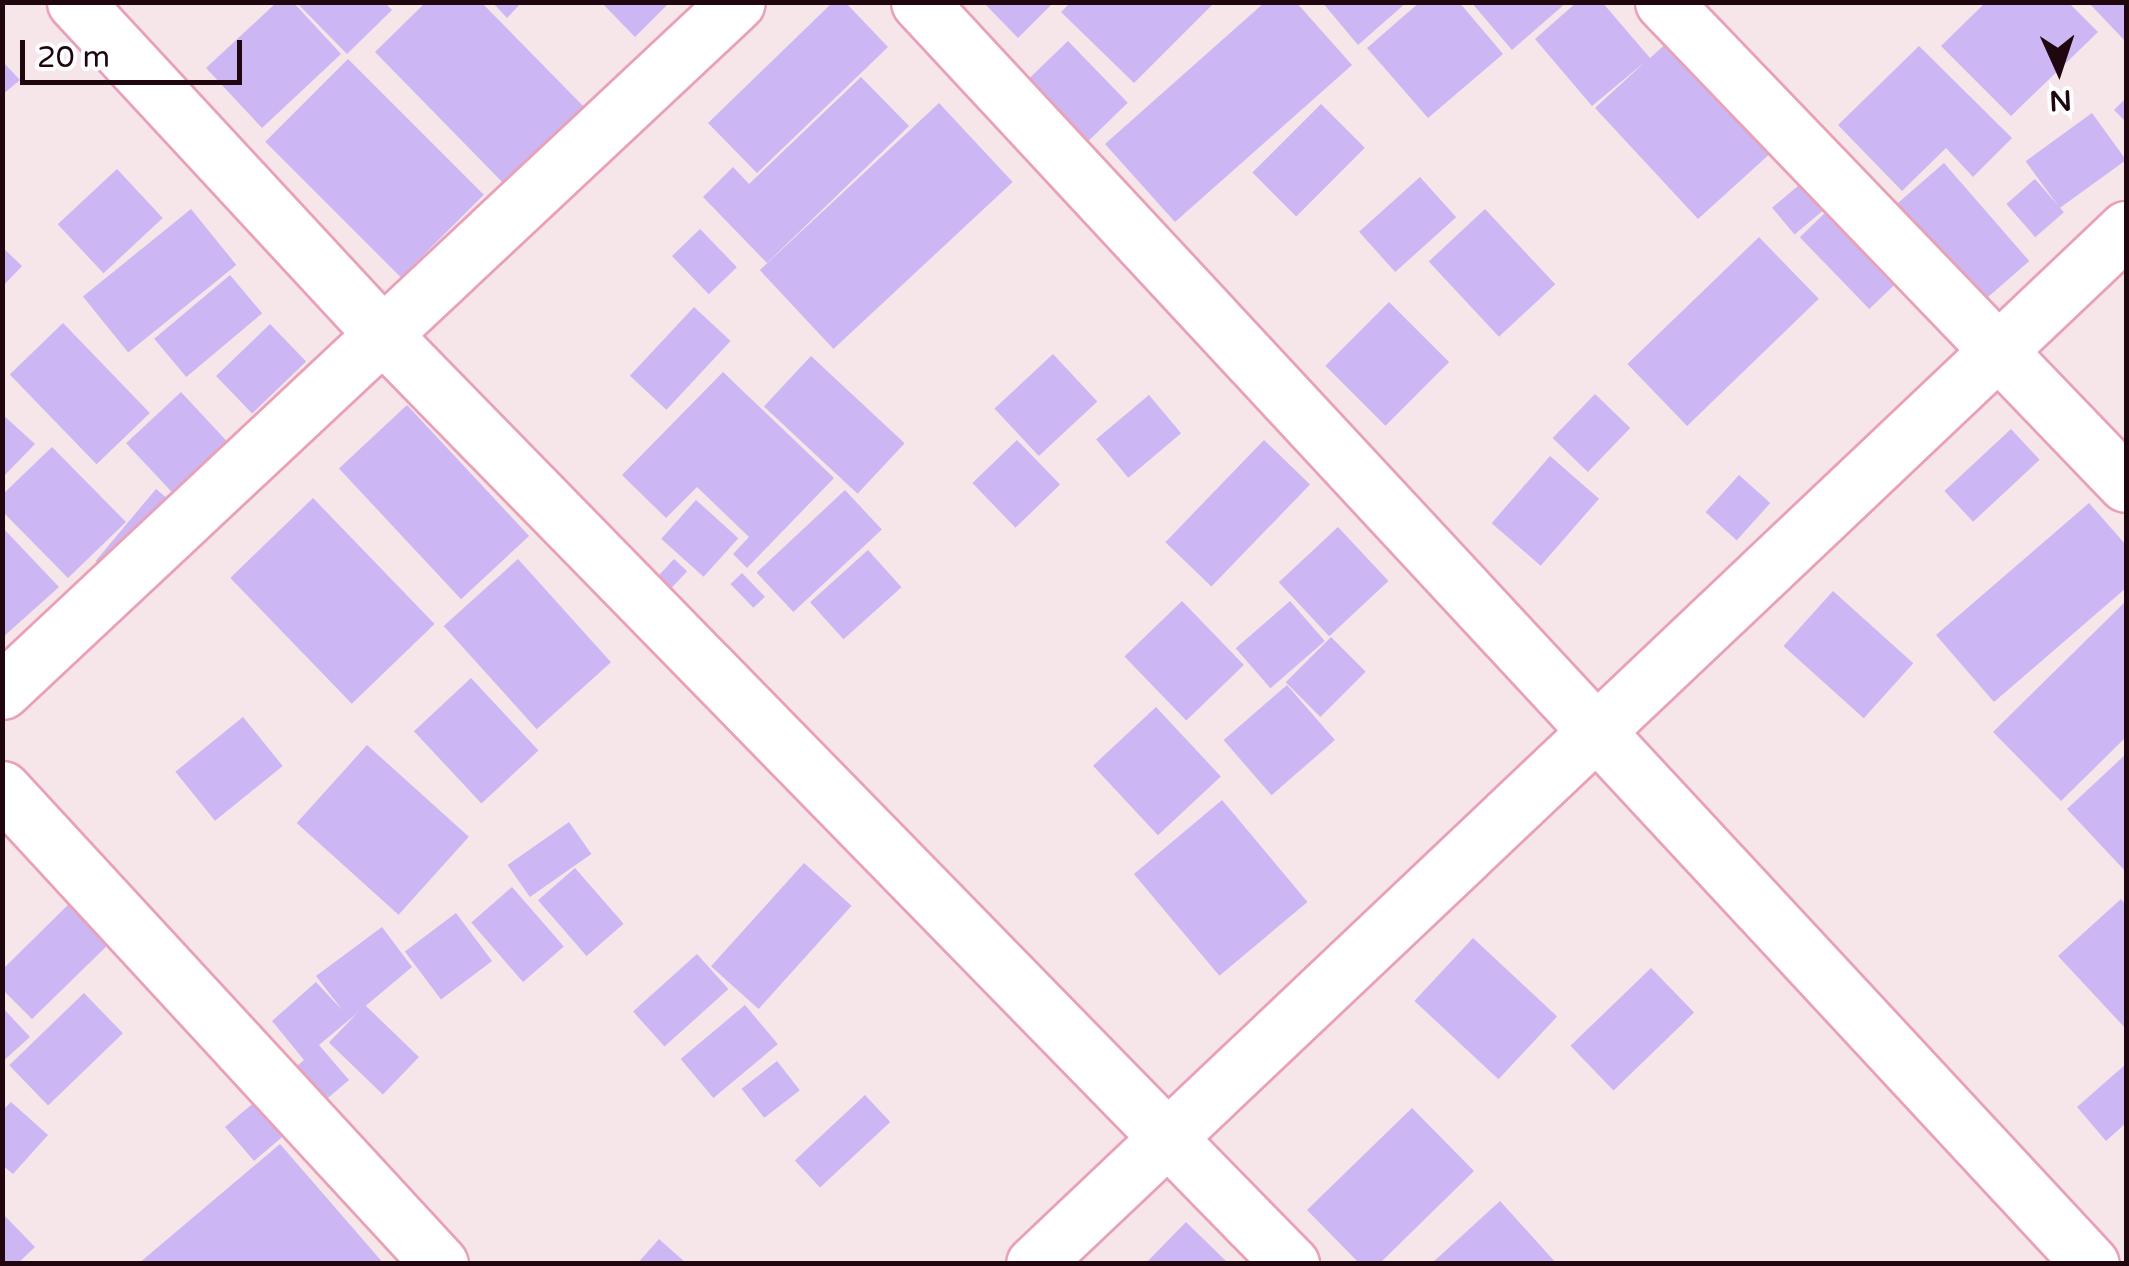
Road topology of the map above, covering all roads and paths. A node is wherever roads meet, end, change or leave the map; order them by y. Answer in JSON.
{"nodes":[{"id":1,"x":75,"y":2,"type":"edge"},
{"id":2,"x":738,"y":2,"type":"edge"},
{"id":3,"x":919,"y":2,"type":"edge"},
{"id":4,"x":1663,"y":2,"type":"edge"},
{"id":5,"x":2126,"y":230,"type":"edge"},
{"id":6,"x":384,"y":336,"type":"junction"},
{"id":7,"x":2002,"y":348,"type":"junction"},
{"id":8,"x":2126,"y":484,"type":"edge"},
{"id":9,"x":2,"y":691,"type":"edge"},
{"id":10,"x":1593,"y":734,"type":"junction"},
{"id":11,"x":2,"y":789,"type":"edge"},
{"id":12,"x":1172,"y":1133,"type":"junction"},
{"id":13,"x":440,"y":1264,"type":"edge"},
{"id":14,"x":1034,"y":1264,"type":"edge"},
{"id":15,"x":1292,"y":1264,"type":"edge"},
{"id":16,"x":2091,"y":1264,"type":"edge"}],
"edges":[{"from":1,"to":6,"type":"street"},
{"from":2,"to":6,"type":"street"},
{"from":3,"to":10,"type":"street"},
{"from":4,"to":7,"type":"street"},
{"from":5,"to":7,"type":"street"},
{"from":6,"to":9,"type":"street"},
{"from":6,"to":12,"type":"street"},
{"from":7,"to":8,"type":"street"},
{"from":7,"to":10,"type":"street"},
{"from":10,"to":12,"type":"street"},
{"from":10,"to":16,"type":"street"},
{"from":11,"to":13,"type":"street"},
{"from":12,"to":14,"type":"street"},
{"from":12,"to":15,"type":"street"}]}
